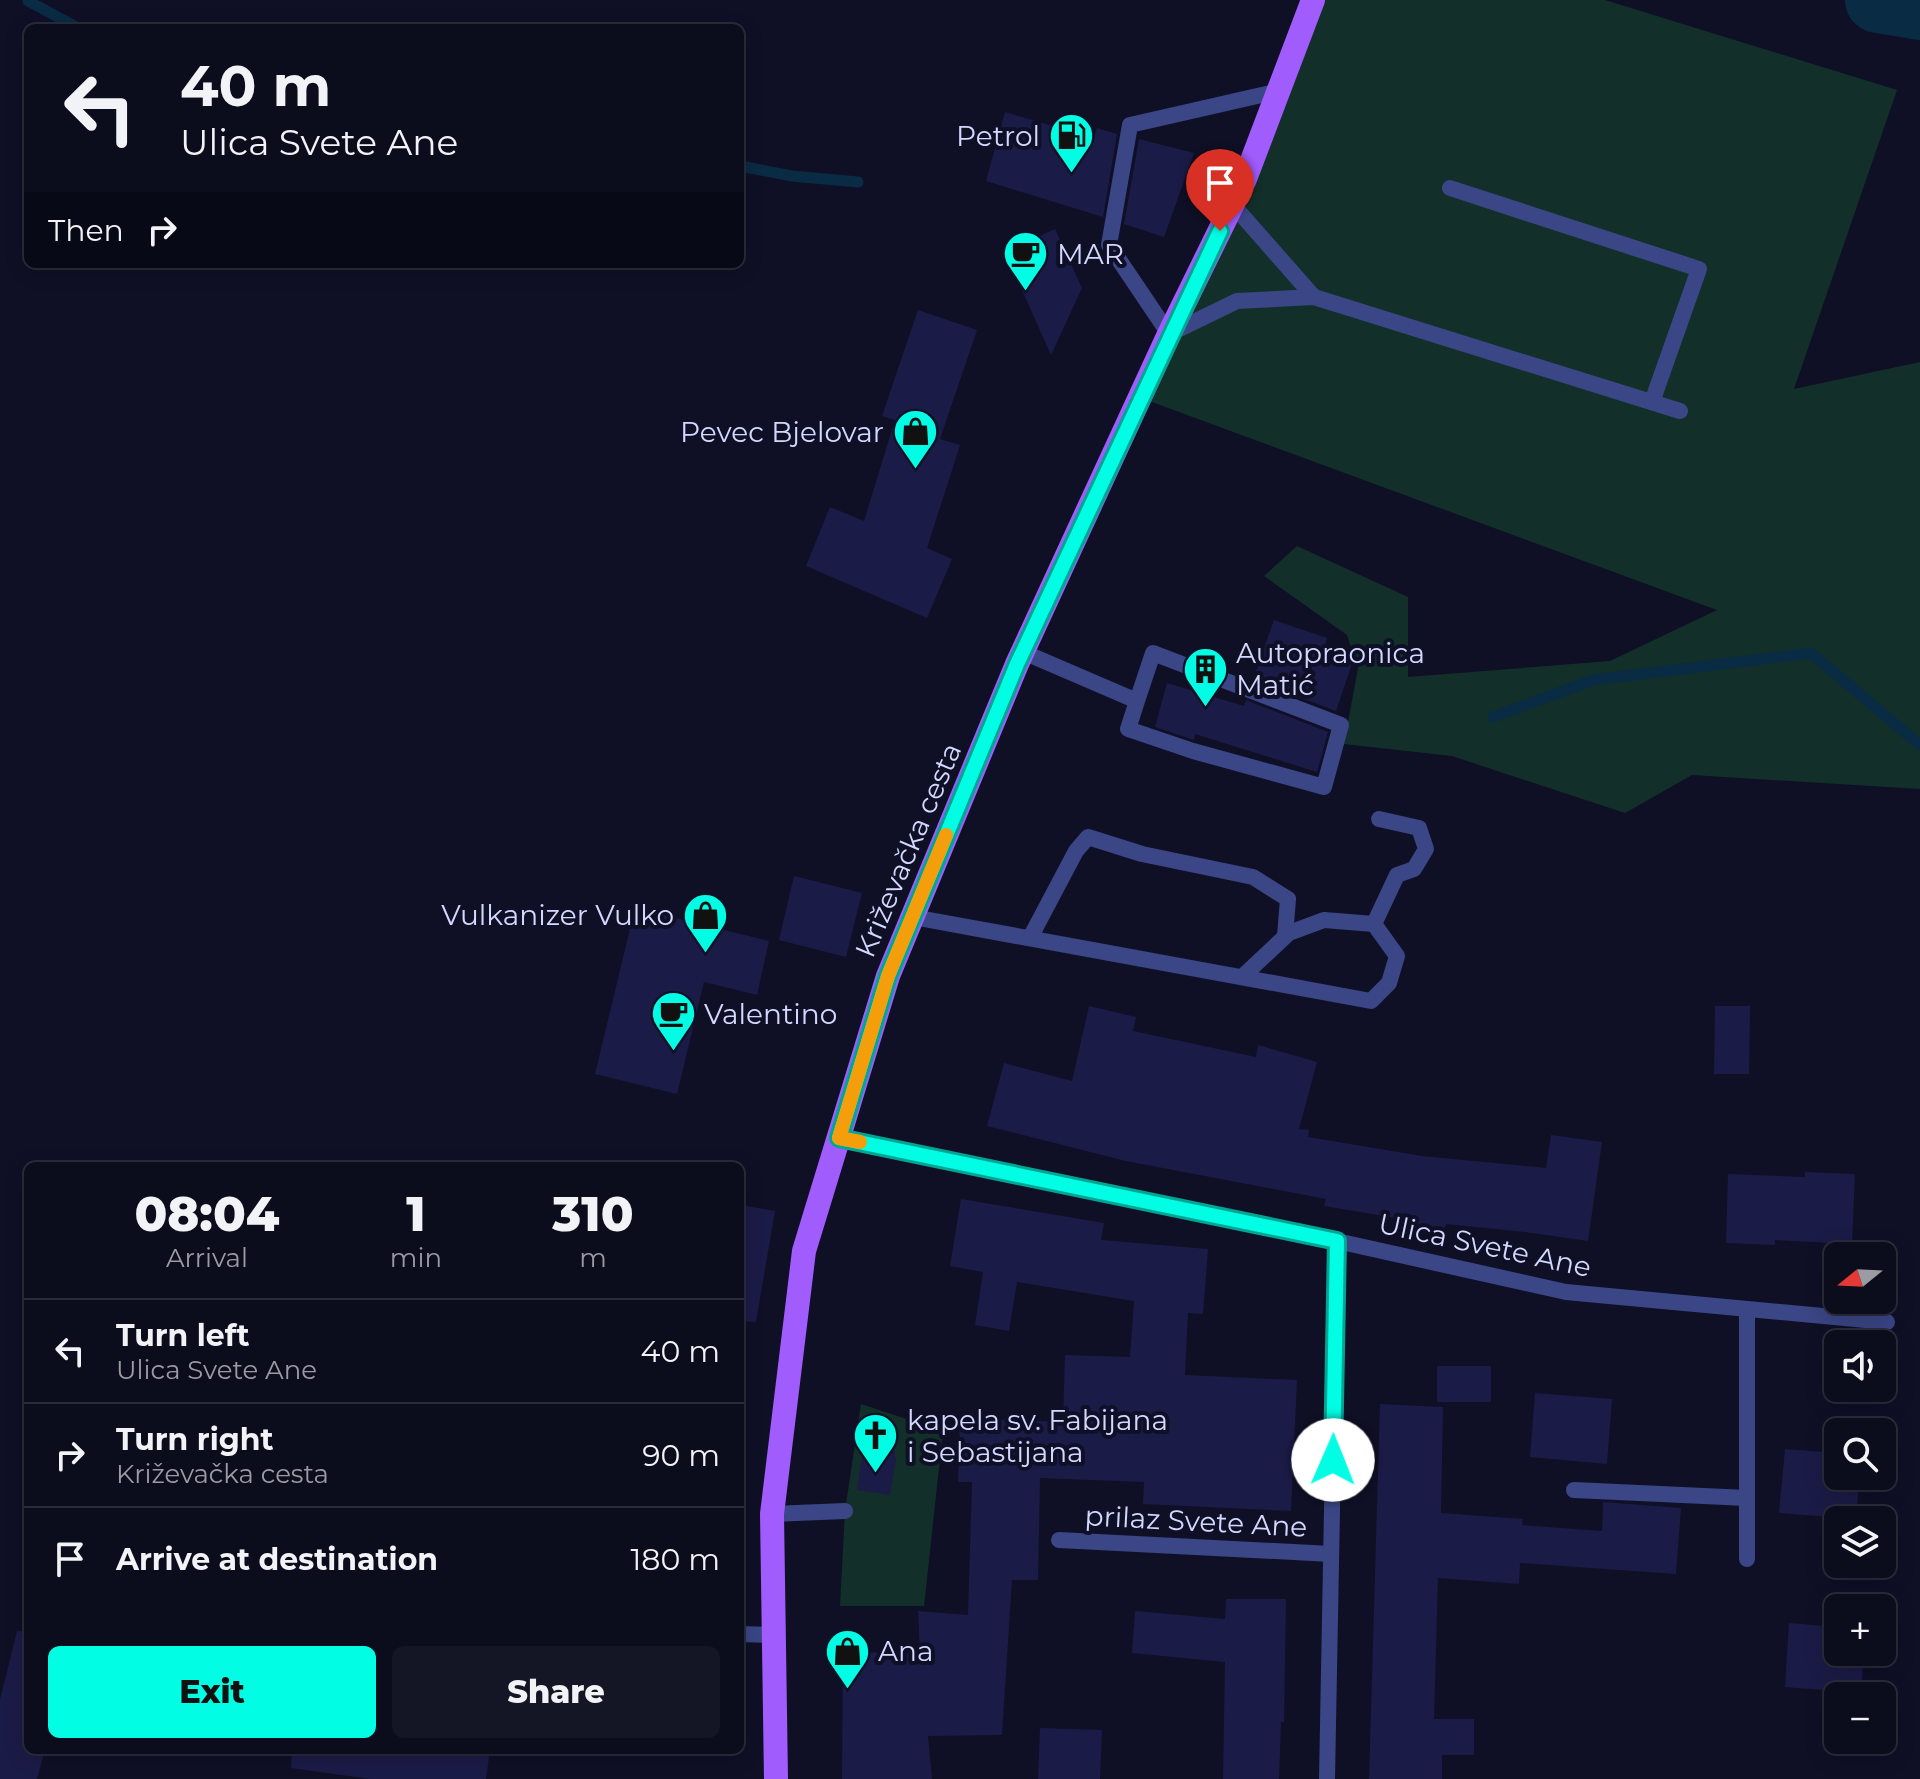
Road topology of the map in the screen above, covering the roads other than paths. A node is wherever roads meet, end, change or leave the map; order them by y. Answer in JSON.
{"nodes":[{"id":1,"x":1313,"y":0,"type":"edge"},
{"id":2,"x":1279,"y":91,"type":"junction"},
{"id":3,"x":1450,"y":188,"type":"dead end"},
{"id":4,"x":1233,"y":205,"type":"junction"},
{"id":5,"x":1314,"y":297,"type":"junction"},
{"id":6,"x":1169,"y":334,"type":"junction"},
{"id":7,"x":1652,"y":402,"type":"junction"},
{"id":8,"x":1680,"y":411,"type":"dead end"},
{"id":9,"x":1023,"y":652,"type":"junction"},
{"id":10,"x":1137,"y":701,"type":"junction"},
{"id":11,"x":1379,"y":819,"type":"dead end"},
{"id":12,"x":913,"y":917,"type":"junction"},
{"id":13,"x":1374,"y":924,"type":"junction"},
{"id":14,"x":1285,"y":936,"type":"junction"},
{"id":15,"x":1030,"y":938,"type":"junction"},
{"id":16,"x":1242,"y":977,"type":"junction"},
{"id":17,"x":839,"y":1138,"type":"junction"},
{"id":18,"x":1337,"y":1241,"type":"junction"},
{"id":19,"x":1747,"y":1309,"type":"junction"},
{"id":20,"x":1887,"y":1322,"type":"dead end"},
{"id":21,"x":1574,"y":1490,"type":"dead end"},
{"id":22,"x":1747,"y":1498,"type":"junction"},
{"id":23,"x":845,"y":1511,"type":"dead end"},
{"id":24,"x":772,"y":1514,"type":"junction"},
{"id":25,"x":1059,"y":1540,"type":"dead end"},
{"id":26,"x":1331,"y":1554,"type":"junction"},
{"id":27,"x":1747,"y":1559,"type":"dead end"},
{"id":28,"x":744,"y":1634,"type":"edge"},
{"id":29,"x":773,"y":1635,"type":"junction"},
{"id":30,"x":776,"y":1779,"type":"edge"},
{"id":31,"x":1327,"y":1779,"type":"edge"}],
"edges":[{"from":1,"to":2,"type":"main road","name":"Križevačka cesta"},
{"from":2,"to":4,"type":"main road","name":"Križevačka cesta"},
{"from":2,"to":6,"type":"street"},
{"from":3,"to":7,"type":"street"},
{"from":4,"to":5,"type":"street"},
{"from":4,"to":6,"type":"main road","name":"Križevačka cesta"},
{"from":5,"to":6,"type":"street"},
{"from":5,"to":7,"type":"street"},
{"from":6,"to":9,"type":"main road","name":"Križevačka cesta"},
{"from":7,"to":8,"type":"street"},
{"from":9,"to":10,"type":"street"},
{"from":9,"to":12,"type":"main road","name":"Križevačka cesta"},
{"from":10,"to":10,"type":"street"},
{"from":11,"to":13,"type":"street"},
{"from":12,"to":15,"type":"street"},
{"from":12,"to":17,"type":"main road","name":"Križevačka cesta"},
{"from":13,"to":14,"type":"street"},
{"from":13,"to":16,"type":"street"},
{"from":14,"to":15,"type":"street"},
{"from":14,"to":16,"type":"street"},
{"from":15,"to":16,"type":"street"},
{"from":17,"to":18,"type":"street","name":"Ulica Svete Ane"},
{"from":17,"to":24,"type":"main road","name":"Križevačka cesta"},
{"from":18,"to":19,"type":"street","name":"Ulica Svete Ane"},
{"from":18,"to":26,"type":"street","name":"prilaz Svete Ane"},
{"from":19,"to":20,"type":"street","name":"Ulica Svete Ane"},
{"from":19,"to":22,"type":"street"},
{"from":21,"to":22,"type":"street"},
{"from":22,"to":27,"type":"street"},
{"from":23,"to":24,"type":"street"},
{"from":24,"to":29,"type":"main road","name":"Križevačka cesta"},
{"from":25,"to":26,"type":"street","name":"prilaz Svete Ane"},
{"from":26,"to":31,"type":"street","name":"prilaz Svete Ane"},
{"from":28,"to":29,"type":"street"},
{"from":29,"to":30,"type":"main road","name":"Križevačka cesta"}]}
